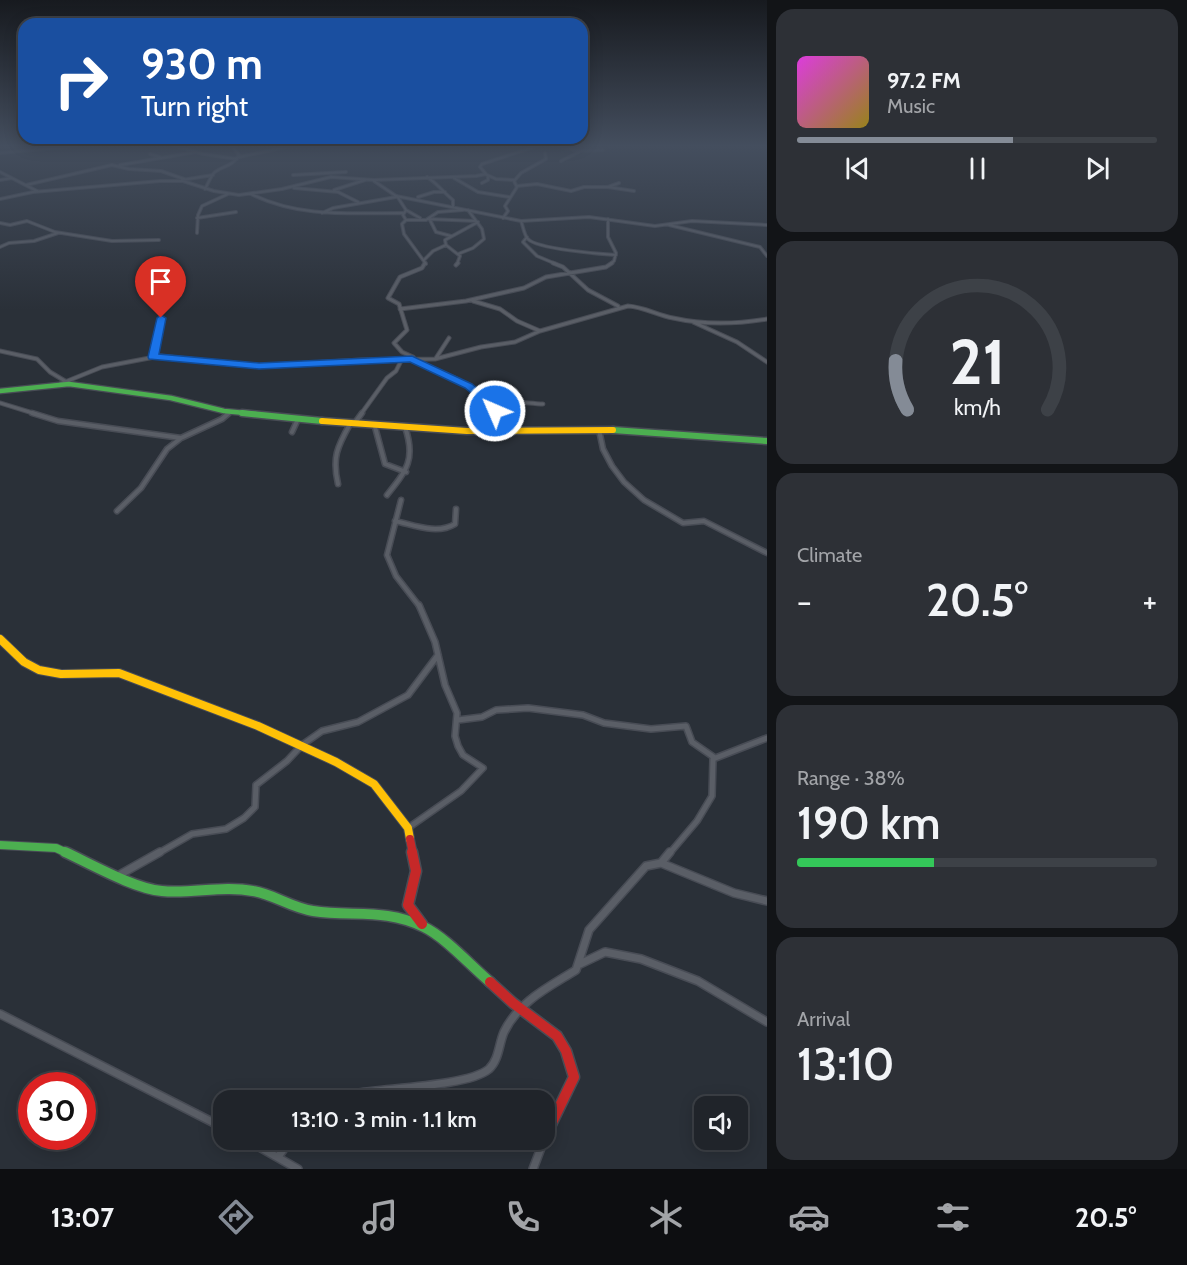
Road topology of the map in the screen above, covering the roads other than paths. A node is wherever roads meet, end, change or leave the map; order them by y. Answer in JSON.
{"nodes":[{"id":1,"x":214,"y":201,"type":"edge"},
{"id":2,"x":265,"y":201,"type":"edge"},
{"id":3,"x":354,"y":201,"type":"edge"},
{"id":4,"x":375,"y":201,"type":"edge"},
{"id":5,"x":400,"y":201,"type":"edge"},
{"id":6,"x":426,"y":201,"type":"edge"},
{"id":7,"x":453,"y":201,"type":"edge"},
{"id":8,"x":507,"y":201,"type":"edge"},
{"id":9,"x":359,"y":203,"type":"junction"},
{"id":10,"x":453,"y":207,"type":"junction"},
{"id":11,"x":467,"y":210,"type":"junction"},
{"id":12,"x":405,"y":211,"type":"junction"},
{"id":13,"x":236,"y":212,"type":"dead end"},
{"id":14,"x":322,"y":213,"type":"junction"},
{"id":15,"x":197,"y":218,"type":"junction"},
{"id":16,"x":503,"y":218,"type":"junction"},
{"id":17,"x":428,"y":219,"type":"junction"},
{"id":18,"x":608,"y":219,"type":"junction"},
{"id":19,"x":406,"y":220,"type":"junction"},
{"id":20,"x":521,"y":221,"type":"junction"},
{"id":21,"x":477,"y":222,"type":"junction"},
{"id":22,"x":0,"y":223,"type":"edge"},
{"id":23,"x":669,"y":225,"type":"junction"},
{"id":24,"x":767,"y":225,"type":"edge"},
{"id":25,"x":197,"y":232,"type":"dead end"},
{"id":26,"x":60,"y":233,"type":"junction"},
{"id":27,"x":452,"y":236,"type":"junction"},
{"id":28,"x":527,"y":237,"type":"junction"},
{"id":29,"x":159,"y":240,"type":"dead end"},
{"id":30,"x":446,"y":245,"type":"junction"},
{"id":31,"x":0,"y":247,"type":"edge"},
{"id":32,"x":458,"y":254,"type":"junction"},
{"id":33,"x":616,"y":255,"type":"junction"},
{"id":34,"x":767,"y":256,"type":"edge"},
{"id":35,"x":424,"y":260,"type":"junction"},
{"id":36,"x":456,"y":265,"type":"dead end"},
{"id":37,"x":569,"y":273,"type":"junction"},
{"id":38,"x":470,"y":300,"type":"junction"},
{"id":39,"x":619,"y":307,"type":"junction"},
{"id":40,"x":400,"y":309,"type":"junction"},
{"id":41,"x":161,"y":318,"type":"dead end"},
{"id":42,"x":767,"y":319,"type":"edge"},
{"id":43,"x":691,"y":321,"type":"junction"},
{"id":44,"x":540,"y":331,"type":"junction"},
{"id":45,"x":449,"y":338,"type":"dead end"},
{"id":46,"x":0,"y":351,"type":"edge"},
{"id":47,"x":153,"y":357,"type":"junction"},
{"id":48,"x":436,"y":358,"type":"junction"},
{"id":49,"x":402,"y":359,"type":"junction"},
{"id":50,"x":414,"y":359,"type":"junction"},
{"id":51,"x":767,"y":362,"type":"edge"},
{"id":52,"x":62,"y":383,"type":"junction"},
{"id":53,"x":0,"y":391,"type":"edge"},
{"id":54,"x":0,"y":403,"type":"edge"},
{"id":55,"x":489,"y":403,"type":"junction"},
{"id":56,"x":543,"y":404,"type":"dead end"},
{"id":57,"x":230,"y":412,"type":"junction"},
{"id":58,"x":298,"y":419,"type":"junction"},
{"id":59,"x":352,"y":424,"type":"junction"},
{"id":60,"x":375,"y":426,"type":"junction"},
{"id":61,"x":405,"y":427,"type":"junction"},
{"id":62,"x":474,"y":429,"type":"junction"},
{"id":63,"x":495,"y":429,"type":"junction"},
{"id":64,"x":599,"y":430,"type":"junction"},
{"id":65,"x":292,"y":432,"type":"dead end"},
{"id":66,"x":181,"y":438,"type":"junction"},
{"id":67,"x":767,"y":441,"type":"edge"},
{"id":68,"x":406,"y":472,"type":"junction"},
{"id":69,"x":338,"y":484,"type":"dead end"},
{"id":70,"x":387,"y":495,"type":"dead end"},
{"id":71,"x":401,"y":500,"type":"dead end"},
{"id":72,"x":456,"y":509,"type":"dead end"},
{"id":73,"x":117,"y":511,"type":"dead end"},
{"id":74,"x":395,"y":520,"type":"junction"},
{"id":75,"x":767,"y":553,"type":"edge"},
{"id":76,"x":0,"y":639,"type":"edge"},
{"id":77,"x":438,"y":655,"type":"junction"},
{"id":78,"x":458,"y":720,"type":"junction"},
{"id":79,"x":767,"y":738,"type":"edge"},
{"id":80,"x":302,"y":745,"type":"junction"},
{"id":81,"x":715,"y":758,"type":"junction"},
{"id":82,"x":408,"y":828,"type":"junction"},
{"id":83,"x":0,"y":845,"type":"edge"},
{"id":84,"x":661,"y":863,"type":"junction"},
{"id":85,"x":119,"y":875,"type":"junction"},
{"id":86,"x":767,"y":901,"type":"edge"},
{"id":87,"x":423,"y":926,"type":"junction"},
{"id":88,"x":580,"y":964,"type":"junction"},
{"id":89,"x":521,"y":1009,"type":"junction"},
{"id":90,"x":0,"y":1014,"type":"edge"},
{"id":91,"x":767,"y":1022,"type":"edge"},
{"id":92,"x":378,"y":1090,"type":"edge"},
{"id":93,"x":555,"y":1116,"type":"edge"},
{"id":94,"x":213,"y":1122,"type":"edge"},
{"id":95,"x":265,"y":1150,"type":"edge"},
{"id":96,"x":283,"y":1150,"type":"edge"},
{"id":97,"x":540,"y":1150,"type":"edge"},
{"id":98,"x":278,"y":1157,"type":"junction"},
{"id":99,"x":298,"y":1169,"type":"edge"},
{"id":100,"x":533,"y":1169,"type":"edge"}],
"edges":[{"from":1,"to":15,"type":"street"},
{"from":2,"to":14,"type":"street"},
{"from":3,"to":9,"type":"street"},
{"from":4,"to":9,"type":"street"},
{"from":5,"to":12,"type":"street"},
{"from":6,"to":10,"type":"street"},
{"from":7,"to":10,"type":"street"},
{"from":8,"to":16,"type":"street"},
{"from":9,"to":14,"type":"street"},
{"from":10,"to":11,"type":"street"},
{"from":11,"to":16,"type":"street"},
{"from":11,"to":17,"type":"street"},
{"from":11,"to":21,"type":"street"},
{"from":12,"to":14,"type":"street"},
{"from":12,"to":17,"type":"street"},
{"from":12,"to":19,"type":"street"},
{"from":13,"to":15,"type":"street"},
{"from":15,"to":25,"type":"street"},
{"from":16,"to":20,"type":"street"},
{"from":17,"to":19,"type":"street"},
{"from":17,"to":21,"type":"street"},
{"from":17,"to":27,"type":"street"},
{"from":18,"to":20,"type":"street"},
{"from":18,"to":23,"type":"street"},
{"from":18,"to":33,"type":"street"},
{"from":19,"to":35,"type":"street"},
{"from":20,"to":28,"type":"street"},
{"from":21,"to":27,"type":"street"},
{"from":21,"to":32,"type":"street"},
{"from":22,"to":26,"type":"street"},
{"from":23,"to":24,"type":"street"},
{"from":23,"to":34,"type":"street"},
{"from":26,"to":29,"type":"street"},
{"from":26,"to":31,"type":"street"},
{"from":27,"to":30,"type":"street"},
{"from":28,"to":33,"type":"street"},
{"from":28,"to":37,"type":"street"},
{"from":30,"to":32,"type":"street"},
{"from":30,"to":35,"type":"street"},
{"from":32,"to":36,"type":"street"},
{"from":33,"to":37,"type":"street"},
{"from":35,"to":40,"type":"street"},
{"from":37,"to":38,"type":"street"},
{"from":37,"to":39,"type":"street"},
{"from":38,"to":40,"type":"street"},
{"from":38,"to":44,"type":"street"},
{"from":39,"to":43,"type":"street"},
{"from":39,"to":44,"type":"street"},
{"from":40,"to":50,"type":"street"},
{"from":41,"to":47,"type":"street"},
{"from":42,"to":43,"type":"street"},
{"from":43,"to":51,"type":"street"},
{"from":44,"to":48,"type":"street"},
{"from":45,"to":48,"type":"street"},
{"from":46,"to":52,"type":"street"},
{"from":47,"to":49,"type":"street"},
{"from":47,"to":52,"type":"street"},
{"from":48,"to":50,"type":"street"},
{"from":49,"to":50,"type":"street"},
{"from":49,"to":59,"type":"street"},
{"from":50,"to":55,"type":"street"},
{"from":52,"to":53,"type":"street"},
{"from":52,"to":57,"type":"street"},
{"from":54,"to":66,"type":"street"},
{"from":55,"to":56,"type":"street"},
{"from":55,"to":62,"type":"street"},
{"from":55,"to":63,"type":"street"},
{"from":57,"to":58,"type":"street"},
{"from":57,"to":66,"type":"street"},
{"from":58,"to":59,"type":"street"},
{"from":58,"to":65,"type":"street"},
{"from":59,"to":60,"type":"street"},
{"from":59,"to":69,"type":"street"},
{"from":60,"to":61,"type":"street"},
{"from":60,"to":68,"type":"street"},
{"from":61,"to":62,"type":"street"},
{"from":61,"to":68,"type":"street"},
{"from":62,"to":63,"type":"street"},
{"from":63,"to":64,"type":"street"},
{"from":64,"to":67,"type":"street"},
{"from":64,"to":75,"type":"street"},
{"from":66,"to":73,"type":"street"},
{"from":68,"to":70,"type":"street"},
{"from":71,"to":74,"type":"street"},
{"from":72,"to":74,"type":"street"},
{"from":74,"to":77,"type":"street"},
{"from":76,"to":80,"type":"street"},
{"from":77,"to":78,"type":"street"},
{"from":77,"to":80,"type":"street"},
{"from":78,"to":81,"type":"street"},
{"from":78,"to":82,"type":"street"},
{"from":79,"to":81,"type":"street"},
{"from":80,"to":82,"type":"street"},
{"from":80,"to":85,"type":"street"},
{"from":81,"to":84,"type":"street"},
{"from":82,"to":87,"type":"street"},
{"from":83,"to":85,"type":"street"},
{"from":84,"to":86,"type":"street"},
{"from":84,"to":88,"type":"street"},
{"from":85,"to":87,"type":"street"},
{"from":87,"to":89,"type":"street"},
{"from":88,"to":89,"type":"street"},
{"from":88,"to":91,"type":"street"},
{"from":89,"to":92,"type":"street"},
{"from":89,"to":93,"type":"street"},
{"from":90,"to":94,"type":"street"},
{"from":95,"to":98,"type":"street"},
{"from":96,"to":98,"type":"street"},
{"from":97,"to":100,"type":"street"},
{"from":98,"to":99,"type":"street"}]}
